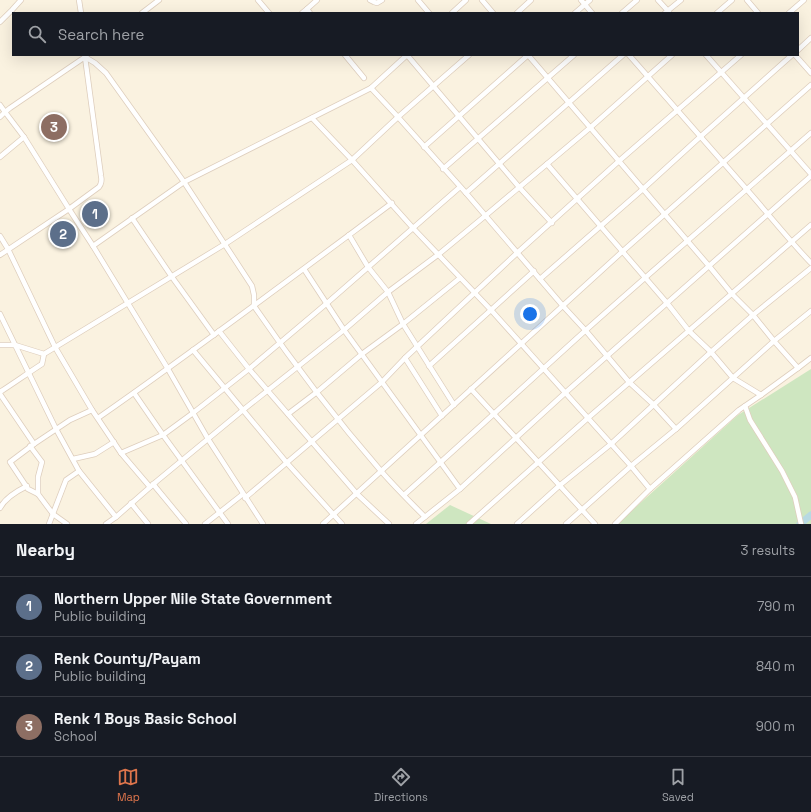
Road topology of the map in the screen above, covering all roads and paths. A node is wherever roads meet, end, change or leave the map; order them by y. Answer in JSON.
{"nodes":[{"id":1,"x":21,"y":0,"type":"edge"},
{"id":2,"x":79,"y":0,"type":"edge"},
{"id":3,"x":159,"y":0,"type":"edge"},
{"id":4,"x":258,"y":0,"type":"edge"},
{"id":5,"x":317,"y":0,"type":"edge"},
{"id":6,"x":370,"y":0,"type":"edge"},
{"id":7,"x":382,"y":0,"type":"edge"},
{"id":8,"x":418,"y":0,"type":"edge"},
{"id":9,"x":466,"y":0,"type":"edge"},
{"id":10,"x":482,"y":0,"type":"edge"},
{"id":11,"x":532,"y":0,"type":"edge"},
{"id":12,"x":581,"y":0,"type":"edge"},
{"id":13,"x":590,"y":0,"type":"edge"},
{"id":14,"x":637,"y":0,"type":"edge"},
{"id":15,"x":658,"y":0,"type":"edge"},
{"id":16,"x":682,"y":0,"type":"edge"},
{"id":17,"x":732,"y":0,"type":"edge"},
{"id":18,"x":747,"y":0,"type":"edge"},
{"id":19,"x":804,"y":0,"type":"edge"},
{"id":20,"x":585,"y":4,"type":"junction"},
{"id":21,"x":308,"y":11,"type":"edge"},
{"id":22,"x":80,"y":12,"type":"edge"},
{"id":23,"x":143,"y":12,"type":"edge"},
{"id":24,"x":268,"y":12,"type":"edge"},
{"id":25,"x":428,"y":12,"type":"edge"},
{"id":26,"x":453,"y":12,"type":"edge"},
{"id":27,"x":492,"y":12,"type":"edge"},
{"id":28,"x":518,"y":12,"type":"edge"},
{"id":29,"x":576,"y":12,"type":"edge"},
{"id":30,"x":591,"y":12,"type":"edge"},
{"id":31,"x":623,"y":12,"type":"edge"},
{"id":32,"x":668,"y":12,"type":"edge"},
{"id":33,"x":719,"y":12,"type":"edge"},
{"id":34,"x":757,"y":12,"type":"edge"},
{"id":35,"x":790,"y":12,"type":"edge"},
{"id":36,"x":0,"y":22,"type":"edge"},
{"id":37,"x":811,"y":38,"type":"edge"},
{"id":38,"x":799,"y":49,"type":"edge"},
{"id":39,"x":86,"y":56,"type":"edge"},
{"id":40,"x":345,"y":56,"type":"edge"},
{"id":41,"x":406,"y":56,"type":"edge"},
{"id":42,"x":408,"y":56,"type":"edge"},
{"id":43,"x":468,"y":56,"type":"edge"},
{"id":44,"x":527,"y":56,"type":"edge"},
{"id":45,"x":529,"y":56,"type":"edge"},
{"id":46,"x":573,"y":56,"type":"edge"},
{"id":47,"x":622,"y":56,"type":"edge"},
{"id":48,"x":630,"y":56,"type":"edge"},
{"id":49,"x":671,"y":56,"type":"edge"},
{"id":50,"x":707,"y":56,"type":"edge"},
{"id":51,"x":740,"y":56,"type":"edge"},
{"id":52,"x":791,"y":56,"type":"edge"},
{"id":53,"x":796,"y":56,"type":"edge"},
{"id":54,"x":721,"y":73,"type":"junction"},
{"id":55,"x":811,"y":73,"type":"edge"},
{"id":56,"x":648,"y":77,"type":"junction"},
{"id":57,"x":364,"y":78,"type":"dead end"},
{"id":58,"x":547,"y":78,"type":"junction"},
{"id":59,"x":811,"y":85,"type":"edge"},
{"id":60,"x":433,"y":86,"type":"junction"},
{"id":61,"x":371,"y":88,"type":"junction"},
{"id":62,"x":744,"y":98,"type":"junction"},
{"id":63,"x":569,"y":103,"type":"junction"},
{"id":64,"x":0,"y":105,"type":"edge"},
{"id":65,"x":677,"y":111,"type":"junction"},
{"id":66,"x":5,"y":112,"type":"junction"},
{"id":67,"x":458,"y":116,"type":"junction"},
{"id":68,"x":0,"y":117,"type":"edge"},
{"id":69,"x":398,"y":117,"type":"junction"},
{"id":70,"x":312,"y":118,"type":"junction"},
{"id":71,"x":767,"y":124,"type":"junction"},
{"id":72,"x":591,"y":127,"type":"junction"},
{"id":73,"x":811,"y":133,"type":"edge"},
{"id":74,"x":24,"y":137,"type":"junction"},
{"id":75,"x":700,"y":137,"type":"junction"},
{"id":76,"x":478,"y":138,"type":"junction"},
{"id":77,"x":424,"y":147,"type":"junction"},
{"id":78,"x":791,"y":151,"type":"junction"},
{"id":79,"x":0,"y":157,"type":"edge"},
{"id":80,"x":352,"y":160,"type":"junction"},
{"id":81,"x":619,"y":161,"type":"junction"},
{"id":82,"x":723,"y":162,"type":"junction"},
{"id":83,"x":500,"y":164,"type":"junction"},
{"id":84,"x":547,"y":164,"type":"junction"},
{"id":85,"x":443,"y":169,"type":"junction"},
{"id":86,"x":811,"y":175,"type":"edge"},
{"id":87,"x":184,"y":182,"type":"junction"},
{"id":88,"x":460,"y":187,"type":"junction"},
{"id":89,"x":519,"y":187,"type":"junction"},
{"id":90,"x":643,"y":189,"type":"junction"},
{"id":91,"x":747,"y":190,"type":"junction"},
{"id":92,"x":466,"y":193,"type":"junction"},
{"id":93,"x":577,"y":200,"type":"junction"},
{"id":94,"x":392,"y":203,"type":"junction"},
{"id":95,"x":69,"y":209,"type":"junction"},
{"id":96,"x":665,"y":214,"type":"junction"},
{"id":97,"x":768,"y":214,"type":"junction"},
{"id":98,"x":485,"y":216,"type":"junction"},
{"id":99,"x":132,"y":218,"type":"junction"},
{"id":100,"x":552,"y":223,"type":"junction"},
{"id":101,"x":811,"y":225,"type":"edge"},
{"id":102,"x":601,"y":226,"type":"junction"},
{"id":103,"x":413,"y":228,"type":"junction"},
{"id":104,"x":349,"y":235,"type":"junction"},
{"id":105,"x":0,"y":236,"type":"edge"},
{"id":106,"x":688,"y":241,"type":"junction"},
{"id":107,"x":791,"y":242,"type":"junction"},
{"id":108,"x":225,"y":244,"type":"junction"},
{"id":109,"x":93,"y":246,"type":"junction"},
{"id":110,"x":8,"y":249,"type":"junction"},
{"id":111,"x":623,"y":251,"type":"junction"},
{"id":112,"x":517,"y":253,"type":"junction"},
{"id":113,"x":439,"y":254,"type":"junction"},
{"id":114,"x":0,"y":255,"type":"edge"},
{"id":115,"x":811,"y":263,"type":"edge"},
{"id":116,"x":709,"y":266,"type":"junction"},
{"id":117,"x":368,"y":267,"type":"junction"},
{"id":118,"x":811,"y":268,"type":"edge"},
{"id":119,"x":304,"y":269,"type":"junction"},
{"id":120,"x":534,"y":271,"type":"junction"},
{"id":121,"x":172,"y":276,"type":"junction"},
{"id":122,"x":460,"y":278,"type":"junction"},
{"id":123,"x":646,"y":278,"type":"junction"},
{"id":124,"x":540,"y":279,"type":"junction"},
{"id":125,"x":388,"y":292,"type":"junction"},
{"id":126,"x":474,"y":294,"type":"junction"},
{"id":127,"x":732,"y":294,"type":"junction"},
{"id":128,"x":667,"y":303,"type":"junction"},
{"id":129,"x":128,"y":304,"type":"junction"},
{"id":130,"x":326,"y":304,"type":"junction"},
{"id":131,"x":254,"y":306,"type":"junction"},
{"id":132,"x":563,"y":306,"type":"junction"},
{"id":133,"x":490,"y":310,"type":"junction"},
{"id":134,"x":811,"y":311,"type":"edge"},
{"id":135,"x":0,"y":314,"type":"edge"},
{"id":136,"x":753,"y":315,"type":"junction"},
{"id":137,"x":403,"y":324,"type":"junction"},
{"id":138,"x":344,"y":330,"type":"junction"},
{"id":139,"x":586,"y":330,"type":"junction"},
{"id":140,"x":219,"y":331,"type":"junction"},
{"id":141,"x":689,"y":331,"type":"junction"},
{"id":142,"x":214,"y":334,"type":"junction"},
{"id":143,"x":774,"y":341,"type":"junction"},
{"id":144,"x":280,"y":343,"type":"junction"},
{"id":145,"x":521,"y":344,"type":"junction"},
{"id":146,"x":0,"y":345,"type":"edge"},
{"id":147,"x":15,"y":345,"type":"junction"},
{"id":148,"x":55,"y":347,"type":"junction"},
{"id":149,"x":418,"y":347,"type":"junction"},
{"id":150,"x":193,"y":350,"type":"junction"},
{"id":151,"x":711,"y":352,"type":"junction"},
{"id":152,"x":44,"y":354,"type":"junction"},
{"id":153,"x":362,"y":354,"type":"junction"},
{"id":154,"x":607,"y":356,"type":"junction"},
{"id":155,"x":405,"y":358,"type":"junction"},
{"id":156,"x":811,"y":358,"type":"edge"},
{"id":157,"x":297,"y":366,"type":"junction"},
{"id":158,"x":430,"y":366,"type":"junction"},
{"id":159,"x":798,"y":368,"type":"junction"},
{"id":160,"x":168,"y":369,"type":"junction"},
{"id":161,"x":249,"y":369,"type":"junction"},
{"id":162,"x":543,"y":369,"type":"junction"},
{"id":163,"x":29,"y":372,"type":"junction"},
{"id":164,"x":733,"y":378,"type":"junction"},
{"id":165,"x":382,"y":382,"type":"junction"},
{"id":166,"x":629,"y":382,"type":"junction"},
{"id":167,"x":224,"y":388,"type":"junction"},
{"id":168,"x":471,"y":389,"type":"junction"},
{"id":169,"x":267,"y":390,"type":"junction"},
{"id":170,"x":316,"y":392,"type":"junction"},
{"id":171,"x":0,"y":393,"type":"edge"},
{"id":172,"x":134,"y":393,"type":"junction"},
{"id":173,"x":565,"y":393,"type":"junction"},
{"id":174,"x":761,"y":395,"type":"junction"},
{"id":175,"x":454,"y":405,"type":"junction"},
{"id":176,"x":654,"y":405,"type":"junction"},
{"id":177,"x":745,"y":406,"type":"junction"},
{"id":178,"x":92,"y":410,"type":"junction"},
{"id":179,"x":243,"y":410,"type":"junction"},
{"id":180,"x":193,"y":413,"type":"junction"},
{"id":181,"x":288,"y":414,"type":"junction"},
{"id":182,"x":493,"y":414,"type":"junction"},
{"id":183,"x":442,"y":416,"type":"junction"},
{"id":184,"x":98,"y":418,"type":"junction"},
{"id":185,"x":588,"y":418,"type":"junction"},
{"id":186,"x":338,"y":420,"type":"junction"},
{"id":187,"x":56,"y":429,"type":"junction"},
{"id":188,"x":676,"y":429,"type":"junction"},
{"id":189,"x":163,"y":435,"type":"junction"},
{"id":190,"x":421,"y":436,"type":"junction"},
{"id":191,"x":515,"y":438,"type":"junction"},
{"id":192,"x":208,"y":439,"type":"junction"},
{"id":193,"x":114,"y":442,"type":"junction"},
{"id":194,"x":312,"y":442,"type":"junction"},
{"id":195,"x":611,"y":444,"type":"junction"},
{"id":196,"x":32,"y":445,"type":"junction"},
{"id":197,"x":121,"y":452,"type":"junction"},
{"id":198,"x":73,"y":459,"type":"junction"},
{"id":199,"x":181,"y":461,"type":"junction"},
{"id":200,"x":538,"y":462,"type":"junction"},
{"id":201,"x":441,"y":463,"type":"junction"},
{"id":202,"x":287,"y":464,"type":"junction"},
{"id":203,"x":631,"y":466,"type":"junction"},
{"id":204,"x":79,"y":471,"type":"junction"},
{"id":205,"x":381,"y":472,"type":"junction"},
{"id":206,"x":152,"y":485,"type":"junction"},
{"id":207,"x":27,"y":486,"type":"junction"},
{"id":208,"x":559,"y":486,"type":"junction"},
{"id":209,"x":460,"y":489,"type":"junction"},
{"id":210,"x":650,"y":489,"type":"junction"},
{"id":211,"x":38,"y":494,"type":"junction"},
{"id":212,"x":357,"y":494,"type":"junction"},
{"id":213,"x":404,"y":495,"type":"junction"},
{"id":214,"x":244,"y":496,"type":"junction"},
{"id":215,"x":131,"y":503,"type":"junction"},
{"id":216,"x":0,"y":508,"type":"edge"},
{"id":217,"x":582,"y":510,"type":"junction"},
{"id":218,"x":219,"y":513,"type":"junction"},
{"id":219,"x":53,"y":514,"type":"junction"},
{"id":220,"x":333,"y":514,"type":"junction"},
{"id":221,"x":116,"y":517,"type":"junction"},
{"id":222,"x":425,"y":517,"type":"junction"},
{"id":223,"x":49,"y":524,"type":"edge"},
{"id":224,"x":67,"y":524,"type":"edge"},
{"id":225,"x":108,"y":524,"type":"edge"},
{"id":226,"x":148,"y":524,"type":"edge"},
{"id":227,"x":186,"y":524,"type":"edge"},
{"id":228,"x":205,"y":524,"type":"edge"},
{"id":229,"x":228,"y":524,"type":"edge"},
{"id":230,"x":263,"y":524,"type":"edge"},
{"id":231,"x":323,"y":524,"type":"edge"},
{"id":232,"x":342,"y":524,"type":"edge"},
{"id":233,"x":389,"y":524,"type":"edge"},
{"id":234,"x":416,"y":524,"type":"edge"},
{"id":235,"x":470,"y":524,"type":"edge"},
{"id":236,"x":517,"y":524,"type":"edge"},
{"id":237,"x":566,"y":524,"type":"edge"},
{"id":238,"x":595,"y":524,"type":"edge"},
{"id":239,"x":614,"y":524,"type":"edge"},
{"id":240,"x":801,"y":524,"type":"edge"}],
"edges":[{"from":1,"to":36,"type":"street"},
{"from":2,"to":22,"type":"street"},
{"from":3,"to":23,"type":"street"},
{"from":4,"to":24,"type":"street"},
{"from":5,"to":21,"type":"street"},
{"from":6,"to":7,"type":"street"},
{"from":8,"to":25,"type":"street"},
{"from":9,"to":26,"type":"street"},
{"from":10,"to":27,"type":"street"},
{"from":11,"to":28,"type":"street"},
{"from":12,"to":20,"type":"street"},
{"from":13,"to":20,"type":"street"},
{"from":14,"to":31,"type":"street"},
{"from":15,"to":32,"type":"street"},
{"from":16,"to":32,"type":"street"},
{"from":17,"to":33,"type":"street"},
{"from":18,"to":34,"type":"street"},
{"from":19,"to":35,"type":"street"},
{"from":20,"to":29,"type":"street"},
{"from":20,"to":30,"type":"street"},
{"from":37,"to":38,"type":"street"},
{"from":39,"to":66,"type":"street"},
{"from":39,"to":87,"type":"street"},
{"from":39,"to":95,"type":"street"},
{"from":40,"to":57,"type":"street"},
{"from":41,"to":61,"type":"street"},
{"from":42,"to":60,"type":"street"},
{"from":43,"to":60,"type":"street"},
{"from":44,"to":67,"type":"street"},
{"from":45,"to":58,"type":"street"},
{"from":46,"to":58,"type":"street"},
{"from":47,"to":63,"type":"street"},
{"from":48,"to":56,"type":"street"},
{"from":49,"to":56,"type":"street"},
{"from":50,"to":54,"type":"street"},
{"from":51,"to":54,"type":"street"},
{"from":52,"to":62,"type":"street"},
{"from":53,"to":55,"type":"street"},
{"from":54,"to":62,"type":"street"},
{"from":54,"to":65,"type":"street"},
{"from":56,"to":65,"type":"street"},
{"from":56,"to":72,"type":"street"},
{"from":58,"to":63,"type":"street"},
{"from":58,"to":76,"type":"street"},
{"from":59,"to":71,"type":"street"},
{"from":60,"to":67,"type":"street"},
{"from":60,"to":69,"type":"street"},
{"from":61,"to":69,"type":"street"},
{"from":61,"to":70,"type":"street"},
{"from":62,"to":71,"type":"street"},
{"from":62,"to":75,"type":"street"},
{"from":63,"to":72,"type":"street"},
{"from":63,"to":83,"type":"street"},
{"from":64,"to":66,"type":"street"},
{"from":65,"to":75,"type":"street"},
{"from":65,"to":81,"type":"street"},
{"from":66,"to":68,"type":"street"},
{"from":66,"to":74,"type":"street"},
{"from":67,"to":76,"type":"street"},
{"from":67,"to":77,"type":"street"},
{"from":69,"to":77,"type":"street"},
{"from":69,"to":80,"type":"street"},
{"from":70,"to":80,"type":"street"},
{"from":70,"to":87,"type":"street"},
{"from":71,"to":78,"type":"street"},
{"from":71,"to":82,"type":"street"},
{"from":72,"to":81,"type":"street"},
{"from":72,"to":84,"type":"street"},
{"from":73,"to":78,"type":"street"},
{"from":74,"to":79,"type":"street"},
{"from":74,"to":95,"type":"street"},
{"from":75,"to":82,"type":"street"},
{"from":75,"to":90,"type":"street"},
{"from":76,"to":83,"type":"street"},
{"from":76,"to":85,"type":"street"},
{"from":77,"to":85,"type":"street"},
{"from":78,"to":86,"type":"street"},
{"from":78,"to":91,"type":"street"},
{"from":80,"to":94,"type":"street"},
{"from":80,"to":108,"type":"street"},
{"from":81,"to":90,"type":"street"},
{"from":81,"to":93,"type":"street"},
{"from":82,"to":91,"type":"street"},
{"from":82,"to":96,"type":"street"},
{"from":83,"to":89,"type":"street"},
{"from":83,"to":92,"type":"street"},
{"from":84,"to":89,"type":"street"},
{"from":84,"to":93,"type":"street"},
{"from":85,"to":88,"type":"street"},
{"from":86,"to":97,"type":"street"},
{"from":87,"to":99,"type":"street"},
{"from":87,"to":108,"type":"street"},
{"from":88,"to":92,"type":"street"},
{"from":88,"to":103,"type":"street"},
{"from":89,"to":98,"type":"street"},
{"from":89,"to":100,"type":"street"},
{"from":90,"to":96,"type":"street"},
{"from":90,"to":102,"type":"street"},
{"from":91,"to":97,"type":"street"},
{"from":91,"to":106,"type":"street"},
{"from":92,"to":98,"type":"street"},
{"from":93,"to":100,"type":"street"},
{"from":93,"to":102,"type":"street"},
{"from":94,"to":103,"type":"street"},
{"from":94,"to":104,"type":"street"},
{"from":95,"to":109,"type":"street"},
{"from":95,"to":110,"type":"street"},
{"from":96,"to":106,"type":"street"},
{"from":96,"to":111,"type":"street"},
{"from":97,"to":107,"type":"street"},
{"from":97,"to":116,"type":"street"},
{"from":98,"to":112,"type":"street"},
{"from":98,"to":113,"type":"street"},
{"from":99,"to":109,"type":"street"},
{"from":99,"to":121,"type":"street"},
{"from":100,"to":112,"type":"street"},
{"from":101,"to":107,"type":"street"},
{"from":102,"to":111,"type":"street"},
{"from":102,"to":124,"type":"street"},
{"from":103,"to":113,"type":"street"},
{"from":103,"to":117,"type":"street"},
{"from":104,"to":117,"type":"street"},
{"from":104,"to":119,"type":"street"},
{"from":105,"to":110,"type":"street"},
{"from":106,"to":116,"type":"street"},
{"from":106,"to":123,"type":"street"},
{"from":107,"to":115,"type":"street"},
{"from":107,"to":127,"type":"street"},
{"from":108,"to":121,"type":"street"},
{"from":108,"to":131,"type":"street"},
{"from":109,"to":129,"type":"street"},
{"from":110,"to":114,"type":"street"},
{"from":110,"to":148,"type":"street"},
{"from":111,"to":123,"type":"street"},
{"from":111,"to":132,"type":"street"},
{"from":112,"to":120,"type":"street"},
{"from":112,"to":126,"type":"street"},
{"from":113,"to":122,"type":"street"},
{"from":113,"to":125,"type":"street"},
{"from":116,"to":127,"type":"street"},
{"from":116,"to":128,"type":"street"},
{"from":117,"to":125,"type":"street"},
{"from":117,"to":130,"type":"street"},
{"from":118,"to":136,"type":"street"},
{"from":119,"to":130,"type":"street"},
{"from":119,"to":131,"type":"street"},
{"from":120,"to":124,"type":"street"},
{"from":120,"to":133,"type":"street"},
{"from":121,"to":129,"type":"street"},
{"from":121,"to":142,"type":"street"},
{"from":122,"to":126,"type":"street"},
{"from":122,"to":137,"type":"street"},
{"from":123,"to":128,"type":"street"},
{"from":123,"to":139,"type":"street"},
{"from":124,"to":132,"type":"street"},
{"from":125,"to":137,"type":"street"},
{"from":125,"to":138,"type":"street"},
{"from":126,"to":133,"type":"street"},
{"from":126,"to":149,"type":"street"},
{"from":127,"to":136,"type":"street"},
{"from":127,"to":141,"type":"street"},
{"from":128,"to":141,"type":"street"},
{"from":128,"to":154,"type":"street"},
{"from":129,"to":148,"type":"street"},
{"from":129,"to":160,"type":"street"},
{"from":130,"to":138,"type":"street"},
{"from":130,"to":144,"type":"street"},
{"from":131,"to":140,"type":"street"},
{"from":131,"to":144,"type":"street"},
{"from":132,"to":139,"type":"street"},
{"from":132,"to":145,"type":"street"},
{"from":133,"to":145,"type":"street"},
{"from":133,"to":158,"type":"street"},
{"from":134,"to":143,"type":"street"},
{"from":135,"to":147,"type":"street"},
{"from":136,"to":143,"type":"street"},
{"from":136,"to":151,"type":"street"},
{"from":137,"to":149,"type":"street"},
{"from":137,"to":153,"type":"street"},
{"from":138,"to":153,"type":"street"},
{"from":138,"to":157,"type":"street"},
{"from":139,"to":154,"type":"street"},
{"from":139,"to":162,"type":"street"},
{"from":140,"to":142,"type":"street"},
{"from":140,"to":161,"type":"street"},
{"from":141,"to":151,"type":"street"},
{"from":141,"to":166,"type":"street"},
{"from":142,"to":150,"type":"street"},
{"from":143,"to":159,"type":"street"},
{"from":143,"to":164,"type":"street"},
{"from":144,"to":157,"type":"street"},
{"from":144,"to":161,"type":"street"},
{"from":145,"to":162,"type":"street"},
{"from":145,"to":168,"type":"street"},
{"from":146,"to":147,"type":"street"},
{"from":147,"to":152,"type":"street"},
{"from":147,"to":163,"type":"street"},
{"from":148,"to":152,"type":"street"},
{"from":148,"to":178,"type":"street"},
{"from":149,"to":155,"type":"street"},
{"from":149,"to":158,"type":"street"},
{"from":150,"to":160,"type":"street"},
{"from":150,"to":167,"type":"street"},
{"from":151,"to":164,"type":"street"},
{"from":151,"to":176,"type":"street"},
{"from":152,"to":163,"type":"street"},
{"from":153,"to":165,"type":"street"},
{"from":153,"to":170,"type":"street"},
{"from":154,"to":166,"type":"street"},
{"from":154,"to":173,"type":"street"},
{"from":155,"to":165,"type":"street"},
{"from":155,"to":183,"type":"street"},
{"from":156,"to":159,"type":"street"},
{"from":157,"to":169,"type":"street"},
{"from":157,"to":170,"type":"street"},
{"from":158,"to":175,"type":"street"},
{"from":159,"to":174,"type":"street"},
{"from":160,"to":172,"type":"street"},
{"from":160,"to":180,"type":"street"},
{"from":161,"to":167,"type":"street"},
{"from":161,"to":169,"type":"street"},
{"from":162,"to":173,"type":"street"},
{"from":162,"to":182,"type":"street"},
{"from":163,"to":171,"type":"street"},
{"from":163,"to":187,"type":"street"},
{"from":164,"to":174,"type":"street"},
{"from":164,"to":188,"type":"street"},
{"from":165,"to":186,"type":"street"},
{"from":165,"to":190,"type":"street"},
{"from":166,"to":176,"type":"street"},
{"from":166,"to":185,"type":"street"},
{"from":167,"to":179,"type":"street"},
{"from":167,"to":180,"type":"street"},
{"from":168,"to":175,"type":"street"},
{"from":168,"to":182,"type":"street"},
{"from":169,"to":179,"type":"street"},
{"from":169,"to":181,"type":"street"},
{"from":170,"to":181,"type":"street"},
{"from":170,"to":186,"type":"street"},
{"from":171,"to":196,"type":"street"},
{"from":172,"to":184,"type":"street"},
{"from":172,"to":189,"type":"street"},
{"from":173,"to":185,"type":"street"},
{"from":173,"to":191,"type":"street"},
{"from":174,"to":177,"type":"street"},
{"from":175,"to":183,"type":"street"},
{"from":176,"to":188,"type":"street"},
{"from":176,"to":195,"type":"street"},
{"from":177,"to":210,"type":"street"},
{"from":177,"to":240,"type":"street"},
{"from":178,"to":184,"type":"street"},
{"from":178,"to":187,"type":"street"},
{"from":179,"to":192,"type":"street"},
{"from":179,"to":202,"type":"street"},
{"from":180,"to":189,"type":"street"},
{"from":180,"to":192,"type":"street"},
{"from":181,"to":194,"type":"street"},
{"from":182,"to":191,"type":"street"},
{"from":182,"to":201,"type":"street"},
{"from":183,"to":190,"type":"street"},
{"from":184,"to":193,"type":"street"},
{"from":185,"to":195,"type":"street"},
{"from":185,"to":200,"type":"street"},
{"from":186,"to":194,"type":"street"},
{"from":186,"to":205,"type":"street"},
{"from":187,"to":196,"type":"street"},
{"from":187,"to":198,"type":"street"},
{"from":188,"to":203,"type":"street"},
{"from":189,"to":197,"type":"street"},
{"from":189,"to":199,"type":"street"},
{"from":190,"to":201,"type":"street"},
{"from":190,"to":205,"type":"street"},
{"from":191,"to":200,"type":"street"},
{"from":191,"to":209,"type":"street"},
{"from":192,"to":199,"type":"street"},
{"from":192,"to":214,"type":"street"},
{"from":193,"to":197,"type":"street"},
{"from":193,"to":198,"type":"street"},
{"from":194,"to":202,"type":"street"},
{"from":194,"to":212,"type":"street"},
{"from":195,"to":203,"type":"street"},
{"from":195,"to":208,"type":"street"},
{"from":196,"to":207,"type":"street"},
{"from":196,"to":211,"type":"street"},
{"from":197,"to":206,"type":"street"},
{"from":198,"to":204,"type":"street"},
{"from":199,"to":206,"type":"street"},
{"from":199,"to":218,"type":"street"},
{"from":200,"to":208,"type":"street"},
{"from":200,"to":235,"type":"street"},
{"from":201,"to":209,"type":"street"},
{"from":201,"to":213,"type":"street"},
{"from":202,"to":214,"type":"street"},
{"from":202,"to":220,"type":"street"},
{"from":203,"to":210,"type":"street"},
{"from":203,"to":217,"type":"street"},
{"from":204,"to":219,"type":"street"},
{"from":204,"to":221,"type":"street"},
{"from":205,"to":212,"type":"street"},
{"from":205,"to":213,"type":"street"},
{"from":206,"to":215,"type":"street"},
{"from":206,"to":227,"type":"street"},
{"from":207,"to":211,"type":"street"},
{"from":207,"to":216,"type":"street"},
{"from":208,"to":217,"type":"street"},
{"from":208,"to":236,"type":"street"},
{"from":209,"to":222,"type":"street"},
{"from":210,"to":239,"type":"street"},
{"from":211,"to":219,"type":"street"},
{"from":212,"to":220,"type":"street"},
{"from":212,"to":233,"type":"street"},
{"from":213,"to":222,"type":"street"},
{"from":214,"to":218,"type":"street"},
{"from":214,"to":230,"type":"street"},
{"from":215,"to":221,"type":"street"},
{"from":215,"to":226,"type":"street"},
{"from":217,"to":237,"type":"street"},
{"from":217,"to":238,"type":"street"},
{"from":218,"to":228,"type":"street"},
{"from":218,"to":229,"type":"street"},
{"from":219,"to":223,"type":"street"},
{"from":219,"to":224,"type":"street"},
{"from":220,"to":231,"type":"street"},
{"from":220,"to":232,"type":"street"},
{"from":221,"to":225,"type":"street"},
{"from":222,"to":234,"type":"street"}]}
